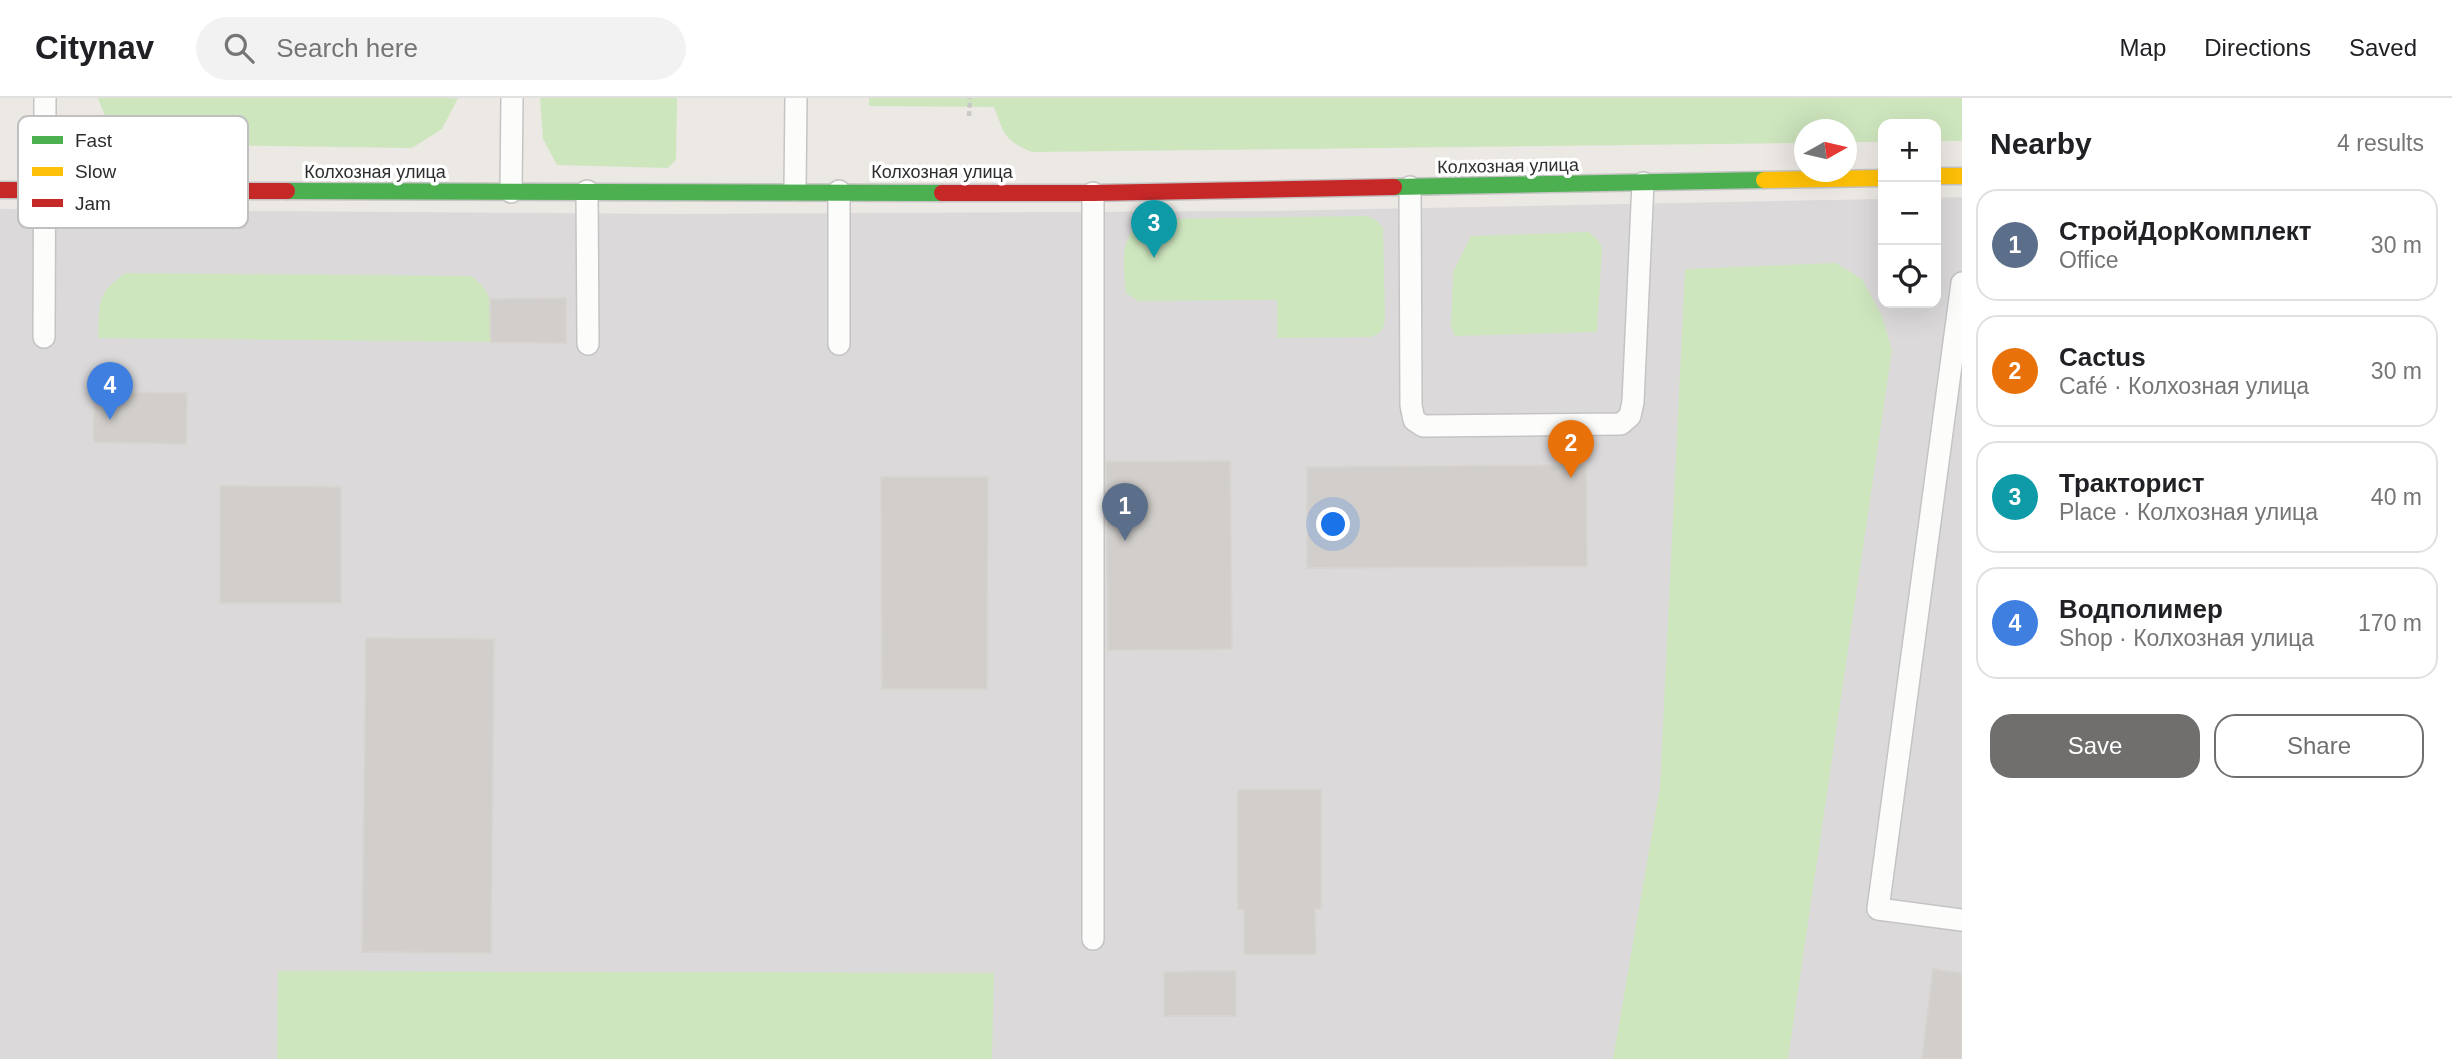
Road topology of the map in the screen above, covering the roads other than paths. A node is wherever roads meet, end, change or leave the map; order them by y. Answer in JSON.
{"nodes":[{"id":1,"x":46,"y":98,"type":"edge"},
{"id":2,"x":512,"y":98,"type":"edge"},
{"id":3,"x":796,"y":98,"type":"edge"},
{"id":4,"x":46,"y":116,"type":"edge"},
{"id":5,"x":1941,"y":176,"type":"edge"},
{"id":6,"x":1962,"y":176,"type":"edge"},
{"id":7,"x":1878,"y":178,"type":"edge"},
{"id":8,"x":1643,"y":183,"type":"junction"},
{"id":9,"x":1410,"y":187,"type":"junction"},
{"id":10,"x":0,"y":190,"type":"edge"},
{"id":11,"x":18,"y":190,"type":"edge"},
{"id":12,"x":795,"y":190,"type":"junction"},
{"id":13,"x":248,"y":191,"type":"edge"},
{"id":14,"x":587,"y":191,"type":"junction"},
{"id":15,"x":839,"y":191,"type":"junction"},
{"id":16,"x":511,"y":192,"type":"junction"},
{"id":17,"x":1093,"y":193,"type":"junction"},
{"id":18,"x":44,"y":228,"type":"edge"},
{"id":19,"x":1962,"y":282,"type":"edge"},
{"id":20,"x":44,"y":337,"type":"dead end"},
{"id":21,"x":588,"y":344,"type":"dead end"},
{"id":22,"x":839,"y":344,"type":"dead end"},
{"id":23,"x":1962,"y":920,"type":"edge"},
{"id":24,"x":1093,"y":939,"type":"dead end"}],
"edges":[{"from":1,"to":4,"type":"lane"},
{"from":2,"to":16,"type":"lane"},
{"from":3,"to":12,"type":"lane"},
{"from":5,"to":6,"type":"street"},
{"from":7,"to":8,"type":"street","name":"Колхозная улица"},
{"from":8,"to":9,"type":"street","name":"Колхозная улица"},
{"from":8,"to":9,"type":"lane"},
{"from":9,"to":17,"type":"street","name":"Колхозная улица"},
{"from":10,"to":11,"type":"street","name":"Колхозная улица"},
{"from":12,"to":14,"type":"street","name":"Колхозная улица"},
{"from":12,"to":15,"type":"street","name":"Колхозная улица"},
{"from":13,"to":16,"type":"street","name":"Колхозная улица"},
{"from":14,"to":16,"type":"street","name":"Колхозная улица"},
{"from":14,"to":21,"type":"lane"},
{"from":15,"to":17,"type":"street","name":"Колхозная улица"},
{"from":15,"to":22,"type":"lane"},
{"from":17,"to":24,"type":"lane"},
{"from":18,"to":20,"type":"lane"},
{"from":19,"to":23,"type":"lane"}]}
